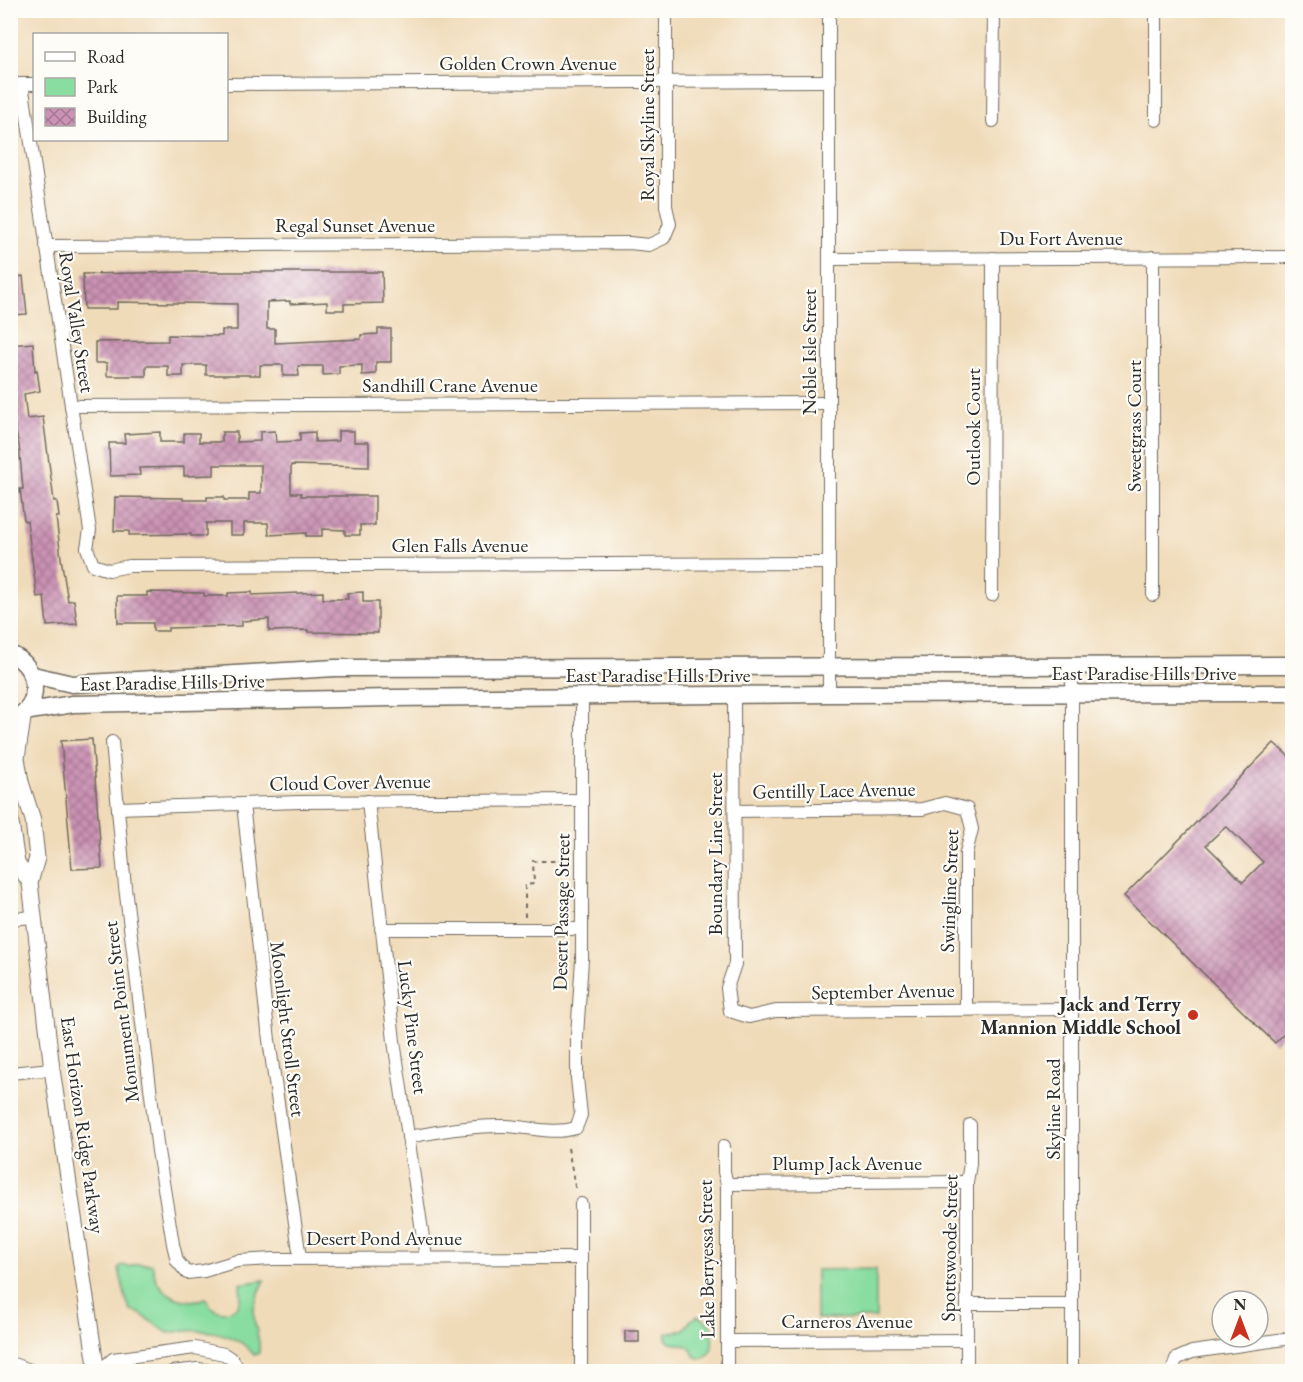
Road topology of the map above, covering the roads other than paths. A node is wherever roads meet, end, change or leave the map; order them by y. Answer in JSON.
{"nodes":[{"id":1,"x":666,"y":10,"type":"edge"},
{"id":2,"x":829,"y":10,"type":"edge"},
{"id":3,"x":994,"y":10,"type":"edge"},
{"id":4,"x":1156,"y":10,"type":"edge"},
{"id":5,"x":830,"y":81,"type":"junction"},
{"id":6,"x":665,"y":82,"type":"junction"},
{"id":7,"x":22,"y":84,"type":"edge"},
{"id":8,"x":228,"y":84,"type":"edge"},
{"id":9,"x":1156,"y":120,"type":"dead end"},
{"id":10,"x":993,"y":121,"type":"dead end"},
{"id":11,"x":664,"y":238,"type":"joint"},
{"id":12,"x":46,"y":246,"type":"junction"},
{"id":13,"x":1153,"y":257,"type":"junction"},
{"id":14,"x":1293,"y":257,"type":"edge"},
{"id":15,"x":993,"y":258,"type":"junction"},
{"id":16,"x":829,"y":259,"type":"junction"},
{"id":17,"x":829,"y":403,"type":"junction"},
{"id":18,"x":71,"y":406,"type":"junction"},
{"id":19,"x":829,"y":563,"type":"junction"},
{"id":20,"x":93,"y":565,"type":"joint"},
{"id":21,"x":992,"y":595,"type":"dead end"},
{"id":22,"x":1153,"y":595,"type":"dead end"},
{"id":23,"x":10,"y":643,"type":"edge"},
{"id":24,"x":17,"y":657,"type":"edge"},
{"id":25,"x":1293,"y":665,"type":"edge"},
{"id":26,"x":829,"y":666,"type":"junction"},
{"id":27,"x":1072,"y":666,"type":"junction"},
{"id":28,"x":33,"y":675,"type":"junction"},
{"id":29,"x":1293,"y":693,"type":"edge"},
{"id":30,"x":829,"y":694,"type":"junction"},
{"id":31,"x":1072,"y":694,"type":"junction"},
{"id":32,"x":734,"y":695,"type":"junction"},
{"id":33,"x":582,"y":696,"type":"junction"},
{"id":34,"x":17,"y":716,"type":"edge"},
{"id":35,"x":112,"y":742,"type":"dead end"},
{"id":36,"x":582,"y":800,"type":"junction"},
{"id":37,"x":368,"y":801,"type":"junction"},
{"id":38,"x":243,"y":804,"type":"junction"},
{"id":39,"x":118,"y":808,"type":"junction"},
{"id":40,"x":967,"y":809,"type":"joint"},
{"id":41,"x":735,"y":811,"type":"junction"},
{"id":42,"x":10,"y":816,"type":"edge"},
{"id":43,"x":30,"y":883,"type":"junction"},
{"id":44,"x":33,"y":917,"type":"junction"},
{"id":45,"x":10,"y":919,"type":"edge"},
{"id":46,"x":381,"y":929,"type":"junction"},
{"id":47,"x":582,"y":929,"type":"junction"},
{"id":48,"x":966,"y":1009,"type":"junction"},
{"id":49,"x":1073,"y":1010,"type":"junction"},
{"id":50,"x":730,"y":1011,"type":"joint"},
{"id":51,"x":52,"y":1069,"type":"junction"},
{"id":52,"x":10,"y":1072,"type":"edge"},
{"id":53,"x":970,"y":1125,"type":"dead end"},
{"id":54,"x":408,"y":1137,"type":"junction"},
{"id":55,"x":724,"y":1146,"type":"dead end"},
{"id":56,"x":967,"y":1182,"type":"junction"},
{"id":57,"x":727,"y":1184,"type":"junction"},
{"id":58,"x":579,"y":1202,"type":"road end"},
{"id":59,"x":300,"y":1258,"type":"junction"},
{"id":60,"x":426,"y":1258,"type":"junction"},
{"id":61,"x":581,"y":1258,"type":"junction"},
{"id":62,"x":188,"y":1273,"type":"joint"},
{"id":63,"x":967,"y":1304,"type":"junction"},
{"id":64,"x":1072,"y":1304,"type":"junction"},
{"id":65,"x":1293,"y":1338,"type":"edge"},
{"id":66,"x":967,"y":1340,"type":"junction"},
{"id":67,"x":727,"y":1341,"type":"junction"},
{"id":68,"x":10,"y":1364,"type":"edge"},
{"id":69,"x":1174,"y":1365,"type":"edge"},
{"id":70,"x":36,"y":1371,"type":"edge"},
{"id":71,"x":97,"y":1371,"type":"edge"},
{"id":72,"x":172,"y":1371,"type":"edge"},
{"id":73,"x":218,"y":1371,"type":"edge"},
{"id":74,"x":240,"y":1371,"type":"edge"},
{"id":75,"x":581,"y":1371,"type":"edge"},
{"id":76,"x":727,"y":1371,"type":"edge"},
{"id":77,"x":967,"y":1371,"type":"edge"},
{"id":78,"x":1072,"y":1371,"type":"edge"}],
"edges":[{"from":1,"to":6,"type":"street","name":"Royal Skyline Street"},
{"from":2,"to":5,"type":"street","name":"Noble Isle Street"},
{"from":3,"to":10,"type":"street"},
{"from":4,"to":9,"type":"street"},
{"from":5,"to":6,"type":"street","name":"Golden Crown Avenue"},
{"from":5,"to":16,"type":"street","name":"Noble Isle Street"},
{"from":6,"to":8,"type":"street","name":"Golden Crown Avenue"},
{"from":6,"to":11,"type":"street","name":"Royal Skyline Street"},
{"from":7,"to":12,"type":"street","name":"Royal Valley Street"},
{"from":11,"to":12,"type":"street","name":"Regal Sunset Avenue"},
{"from":12,"to":18,"type":"street","name":"Royal Valley Street"},
{"from":13,"to":14,"type":"street","name":"Du Fort Avenue"},
{"from":13,"to":15,"type":"street","name":"Du Fort Avenue"},
{"from":13,"to":22,"type":"street","name":"Sweetgrass Court"},
{"from":15,"to":16,"type":"street","name":"Du Fort Avenue"},
{"from":15,"to":21,"type":"street","name":"Outlook Court"},
{"from":16,"to":17,"type":"street","name":"Noble Isle Street"},
{"from":17,"to":18,"type":"street","name":"Sandhill Crane Avenue"},
{"from":17,"to":19,"type":"street","name":"Noble Isle Street"},
{"from":18,"to":20,"type":"street","name":"Royal Valley Street"},
{"from":19,"to":20,"type":"street","name":"Glen Falls Avenue"},
{"from":19,"to":26,"type":"street","name":"Noble Isle Street"},
{"from":23,"to":24,"type":"main road"},
{"from":24,"to":28,"type":"main road"},
{"from":25,"to":27,"type":"main road","name":"East Paradise Hills Drive"},
{"from":26,"to":27,"type":"main road","name":"East Paradise Hills Drive"},
{"from":26,"to":28,"type":"main road","name":"East Paradise Hills Drive"},
{"from":26,"to":30,"type":"street","name":"Noble Isle Street"},
{"from":27,"to":31,"type":"street","name":"Skyline Road"},
{"from":28,"to":34,"type":"main road"},
{"from":29,"to":31,"type":"main road","name":"East Paradise Hills Drive"},
{"from":30,"to":31,"type":"main road","name":"East Paradise Hills Drive"},
{"from":30,"to":32,"type":"main road","name":"East Paradise Hills Drive"},
{"from":31,"to":49,"type":"street","name":"Skyline Road"},
{"from":32,"to":33,"type":"main road","name":"East Paradise Hills Drive"},
{"from":32,"to":41,"type":"street","name":"Boundary Line Street"},
{"from":33,"to":34,"type":"main road","name":"East Paradise Hills Drive"},
{"from":33,"to":36,"type":"street","name":"Desert Passage Street"},
{"from":34,"to":43,"type":"street","name":"East Horizon Ridge Parkway"},
{"from":35,"to":39,"type":"street","name":"Monument Point Street"},
{"from":36,"to":37,"type":"street","name":"Cloud Cover Avenue"},
{"from":36,"to":47,"type":"street","name":"Desert Passage Street"},
{"from":37,"to":38,"type":"street","name":"Cloud Cover Avenue"},
{"from":37,"to":46,"type":"street","name":"Lucky Pine Street"},
{"from":38,"to":39,"type":"street","name":"Cloud Cover Avenue"},
{"from":38,"to":59,"type":"street","name":"Moonlight Stroll Street"},
{"from":39,"to":62,"type":"street","name":"Monument Point Street"},
{"from":40,"to":41,"type":"street","name":"Gentilly Lace Avenue"},
{"from":40,"to":48,"type":"street","name":"Swingline Street"},
{"from":41,"to":50,"type":"street","name":"Boundary Line Street"},
{"from":42,"to":43,"type":"street","name":"East Horizon Ridge Parkway"},
{"from":43,"to":44,"type":"street","name":"East Horizon Ridge Parkway"},
{"from":44,"to":45,"type":"street"},
{"from":44,"to":51,"type":"street","name":"East Horizon Ridge Parkway"},
{"from":46,"to":47,"type":"street"},
{"from":46,"to":54,"type":"street","name":"Lucky Pine Street"},
{"from":47,"to":54,"type":"street","name":"Desert Passage Street"},
{"from":48,"to":49,"type":"street","name":"September Avenue"},
{"from":48,"to":50,"type":"street","name":"September Avenue"},
{"from":49,"to":64,"type":"street","name":"Skyline Road"},
{"from":51,"to":52,"type":"street"},
{"from":51,"to":71,"type":"street","name":"East Horizon Ridge Parkway"},
{"from":53,"to":56,"type":"street","name":"Spottswoode Street"},
{"from":54,"to":60,"type":"street","name":"Lucky Pine Street"},
{"from":55,"to":57,"type":"street","name":"Lake Berryessa Street"},
{"from":56,"to":57,"type":"street","name":"Plump Jack Avenue"},
{"from":56,"to":63,"type":"street","name":"Spottswoode Street"},
{"from":57,"to":67,"type":"street","name":"Lake Berryessa Street"},
{"from":58,"to":61,"type":"street"},
{"from":59,"to":60,"type":"street","name":"Desert Pond Avenue"},
{"from":59,"to":62,"type":"street","name":"Desert Pond Avenue"},
{"from":60,"to":61,"type":"street","name":"Desert Pond Avenue"},
{"from":61,"to":75,"type":"street"},
{"from":63,"to":64,"type":"street"},
{"from":63,"to":66,"type":"street","name":"Spottswoode Street"},
{"from":64,"to":78,"type":"street","name":"Skyline Road"},
{"from":65,"to":69,"type":"street"},
{"from":66,"to":67,"type":"street","name":"Carneros Avenue"},
{"from":66,"to":77,"type":"street","name":"Spottswoode Street"},
{"from":67,"to":76,"type":"street","name":"Lake Berryessa Street"},
{"from":68,"to":70,"type":"street"},
{"from":71,"to":74,"type":"street"},
{"from":72,"to":73,"type":"street"}]}
